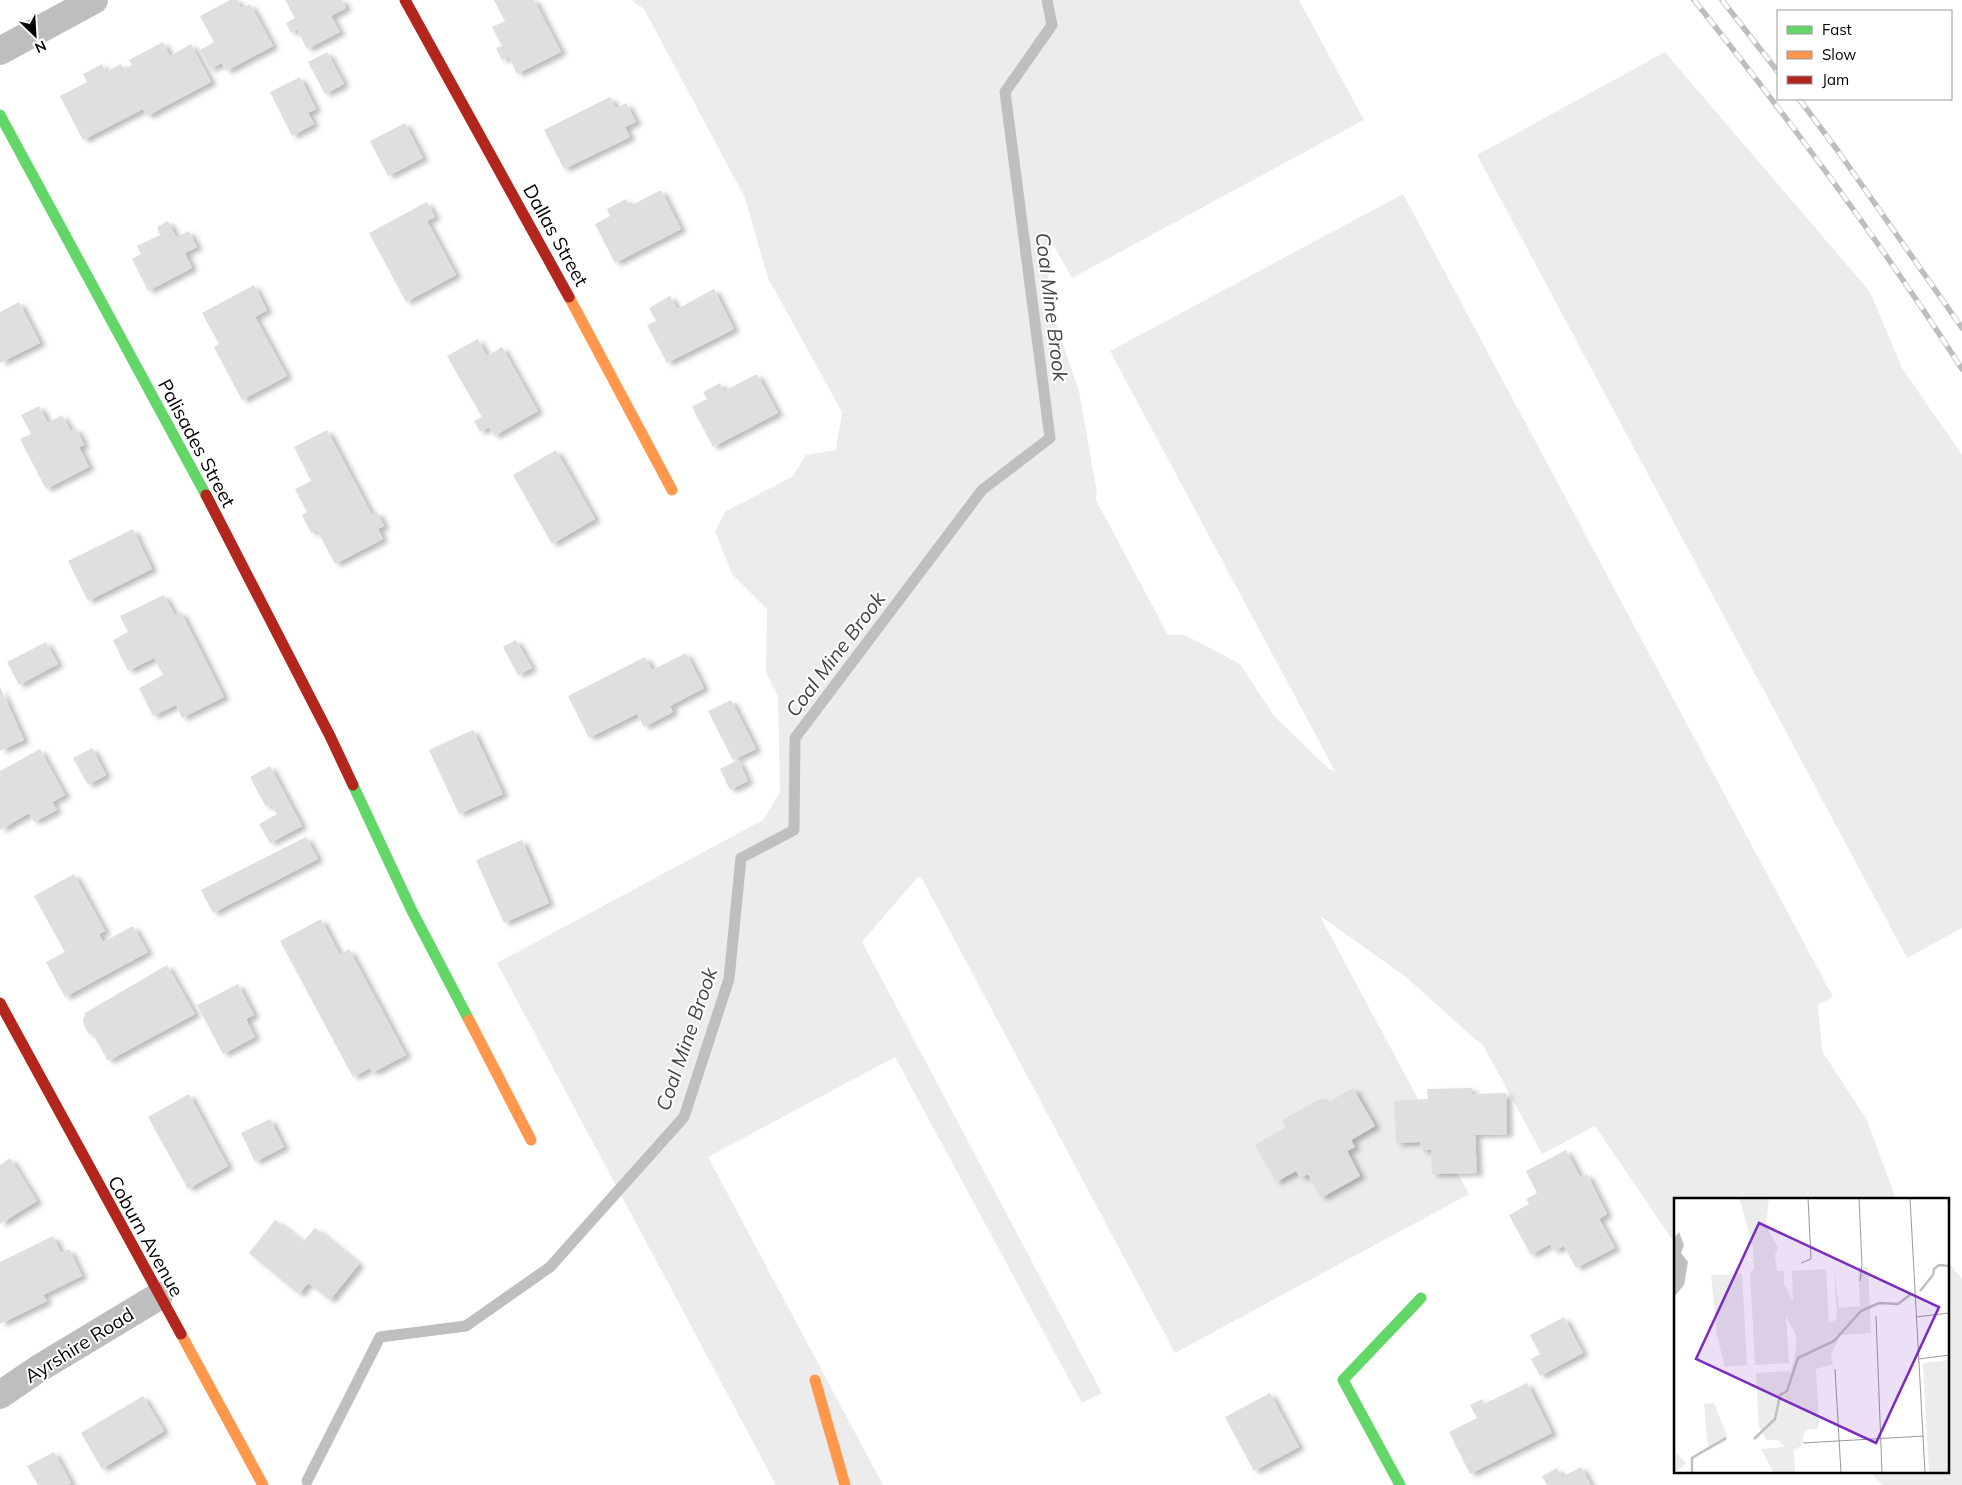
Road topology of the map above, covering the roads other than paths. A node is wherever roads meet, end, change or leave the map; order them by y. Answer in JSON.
{"nodes":[{"id":1,"x":94,"y":0,"type":"edge"},
{"id":2,"x":405,"y":0,"type":"edge"},
{"id":3,"x":0,"y":51,"type":"edge"},
{"id":4,"x":0,"y":114,"type":"edge"},
{"id":5,"x":672,"y":490,"type":"dead end"},
{"id":6,"x":0,"y":1003,"type":"edge"},
{"id":7,"x":531,"y":1140,"type":"dead end"},
{"id":8,"x":159,"y":1296,"type":"junction"},
{"id":9,"x":1421,"y":1298,"type":"dead end"},
{"id":10,"x":815,"y":1380,"type":"dead end"},
{"id":11,"x":0,"y":1395,"type":"edge"},
{"id":12,"x":263,"y":1485,"type":"edge"},
{"id":13,"x":845,"y":1485,"type":"edge"},
{"id":14,"x":1400,"y":1485,"type":"edge"}],
"edges":[{"from":1,"to":3,"type":"street"},
{"from":2,"to":5,"type":"street","name":"Dallas Street"},
{"from":4,"to":7,"type":"street","name":"Palisades Street"},
{"from":6,"to":8,"type":"street","name":"Coburn Avenue"},
{"from":8,"to":11,"type":"street","name":"Ayrshire Road"},
{"from":8,"to":12,"type":"street","name":"Coburn Avenue"},
{"from":9,"to":14,"type":"street"},
{"from":10,"to":13,"type":"street"}]}
